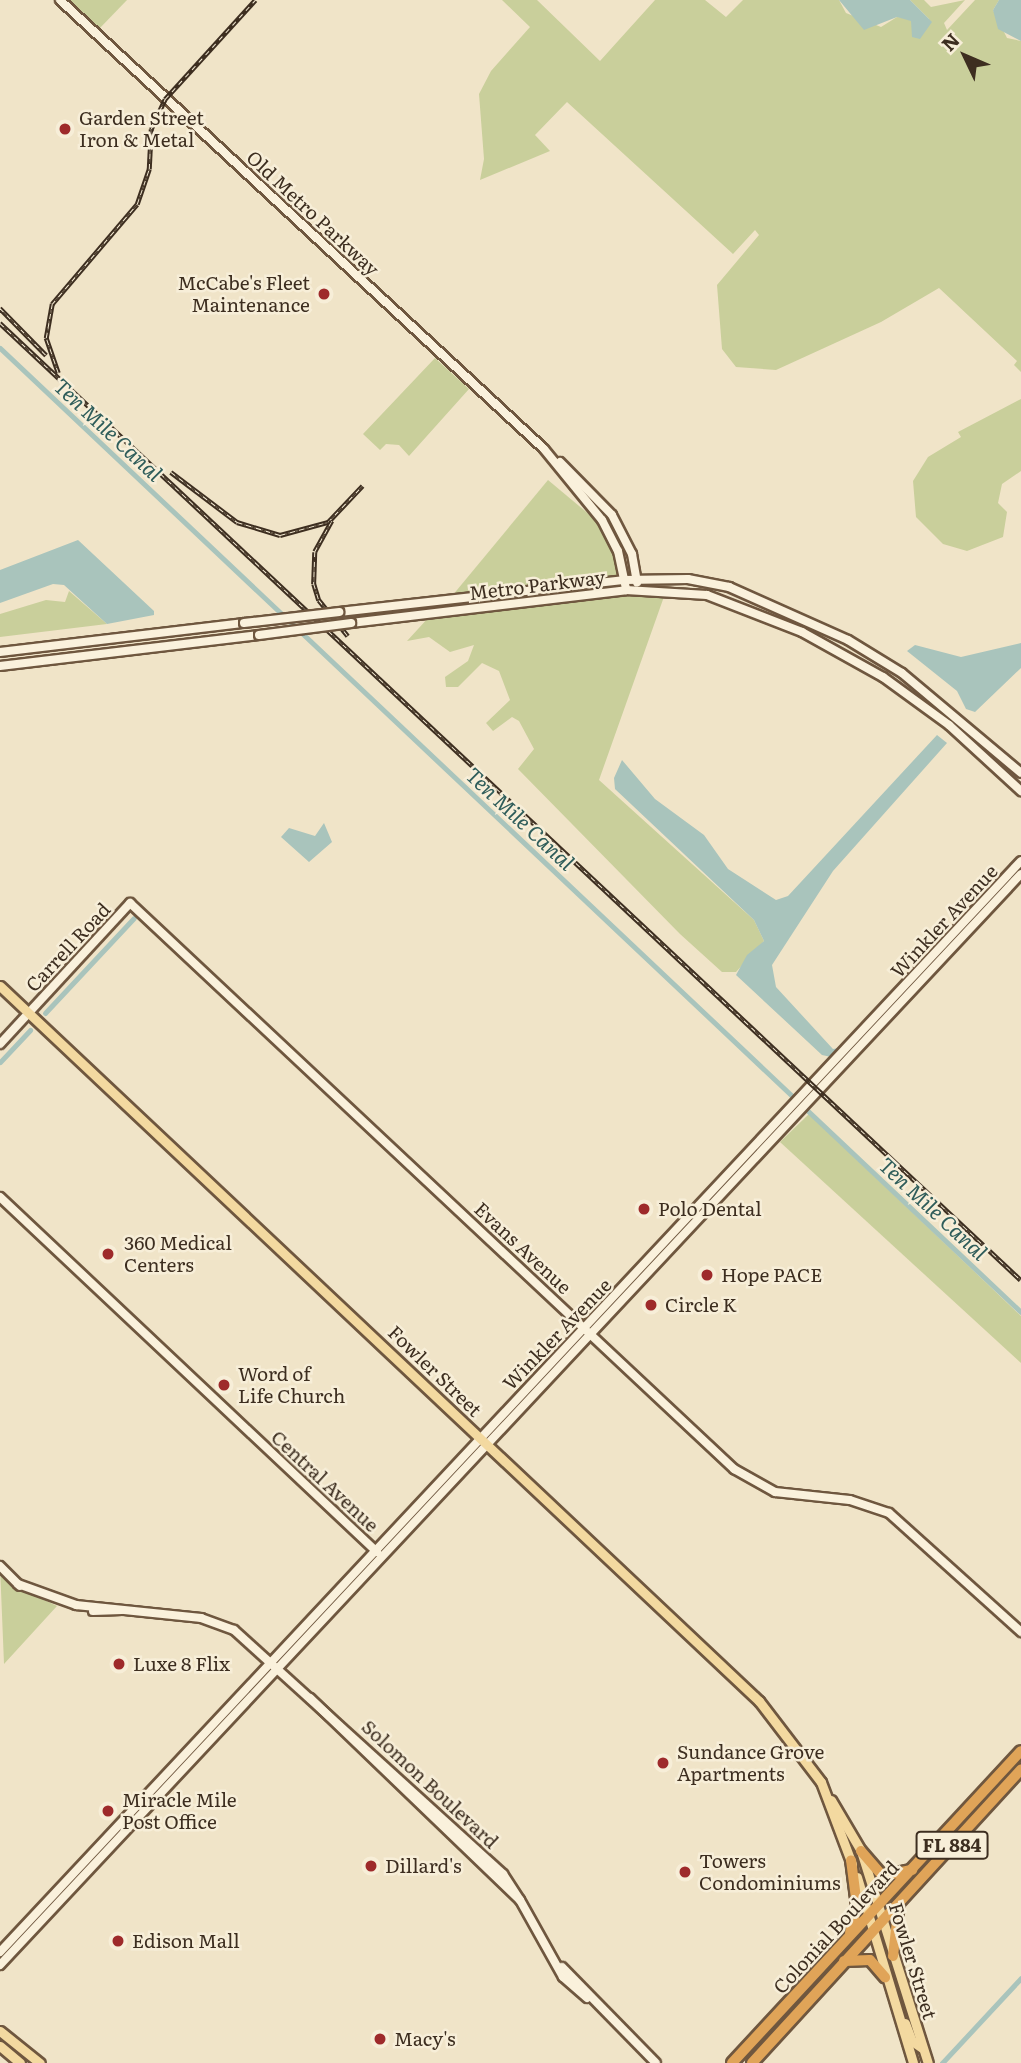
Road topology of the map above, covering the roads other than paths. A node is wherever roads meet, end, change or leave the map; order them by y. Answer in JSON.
{"nodes":[{"id":1,"x":60,"y":0,"type":"edge"},
{"id":2,"x":544,"y":449,"type":"junction"},
{"id":3,"x":574,"y":484,"type":"junction"},
{"id":4,"x":592,"y":490,"type":"junction"},
{"id":5,"x":626,"y":585,"type":"junction"},
{"id":6,"x":638,"y":585,"type":"junction"},
{"id":7,"x":0,"y":652,"type":"edge"},
{"id":8,"x":0,"y":666,"type":"edge"},
{"id":9,"x":1021,"y":773,"type":"edge"},
{"id":10,"x":1021,"y":791,"type":"edge"},
{"id":11,"x":1021,"y":861,"type":"edge"},
{"id":12,"x":1021,"y":874,"type":"edge"},
{"id":13,"x":130,"y":904,"type":"joint"},
{"id":14,"x":944,"y":944,"type":"junction"},
{"id":15,"x":922,"y":981,"type":"junction"},
{"id":16,"x":0,"y":986,"type":"edge"},
{"id":17,"x":28,"y":1012,"type":"junction"},
{"id":18,"x":876,"y":1017,"type":"junction"},
{"id":19,"x":866,"y":1041,"type":"junction"},
{"id":20,"x":0,"y":1044,"type":"edge"},
{"id":21,"x":792,"y":1114,"type":"junction"},
{"id":22,"x":0,"y":1197,"type":"edge"},
{"id":23,"x":588,"y":1330,"type":"junction"},
{"id":24,"x":483,"y":1441,"type":"junction"},
{"id":25,"x":376,"y":1550,"type":"junction"},
{"id":26,"x":376,"y":1562,"type":"junction"},
{"id":27,"x":0,"y":1566,"type":"edge"},
{"id":28,"x":1021,"y":1632,"type":"edge"},
{"id":29,"x":275,"y":1664,"type":"junction"},
{"id":30,"x":1021,"y":1751,"type":"edge"},
{"id":31,"x":1021,"y":1769,"type":"edge"},
{"id":32,"x":1021,"y":1777,"type":"edge"},
{"id":33,"x":1009,"y":1783,"type":"junction"},
{"id":34,"x":828,"y":1797,"type":"junction"},
{"id":35,"x":861,"y":1851,"type":"junction"},
{"id":36,"x":851,"y":1860,"type":"junction"},
{"id":37,"x":915,"y":1869,"type":"junction"},
{"id":38,"x":56,"y":1891,"type":"junction"},
{"id":39,"x":899,"y":1902,"type":"junction"},
{"id":40,"x":878,"y":1908,"type":"junction"},
{"id":41,"x":868,"y":1918,"type":"junction"},
{"id":42,"x":882,"y":1920,"type":"junction"},
{"id":43,"x":32,"y":1930,"type":"junction"},
{"id":44,"x":872,"y":1931,"type":"junction"},
{"id":45,"x":844,"y":1942,"type":"junction"},
{"id":46,"x":0,"y":1952,"type":"edge"},
{"id":47,"x":893,"y":1956,"type":"junction"},
{"id":48,"x":844,"y":1961,"type":"junction"},
{"id":49,"x":0,"y":1965,"type":"edge"},
{"id":50,"x":886,"y":1977,"type":"junction"},
{"id":51,"x":893,"y":2004,"type":"junction"},
{"id":52,"x":0,"y":2031,"type":"edge"},
{"id":53,"x":0,"y":2046,"type":"edge"},
{"id":54,"x":922,"y":2048,"type":"junction"},
{"id":55,"x":912,"y":2059,"type":"edge"},
{"id":56,"x":20,"y":2063,"type":"edge"},
{"id":57,"x":40,"y":2063,"type":"edge"},
{"id":58,"x":656,"y":2063,"type":"edge"},
{"id":59,"x":732,"y":2063,"type":"edge"},
{"id":60,"x":752,"y":2063,"type":"edge"},
{"id":61,"x":919,"y":2063,"type":"edge"},
{"id":62,"x":928,"y":2063,"type":"edge"}],
"edges":[{"from":1,"to":2,"type":"street","name":"Old Metro Parkway"},
{"from":2,"to":3,"type":"street","name":"Old Metro Parkway"},
{"from":2,"to":4,"type":"street","name":"Old Metro Parkway"},
{"from":3,"to":4,"type":"street"},
{"from":3,"to":5,"type":"street","name":"Old Metro Parkway"},
{"from":4,"to":6,"type":"street","name":"Old Metro Parkway"},
{"from":5,"to":6,"type":"street","name":"Metro Parkway"},
{"from":5,"to":7,"type":"street","name":"Metro Parkway","bridge":true},
{"from":5,"to":8,"type":"street","name":"Metro Parkway","bridge":true},
{"from":6,"to":9,"type":"street","name":"Metro Parkway"},
{"from":6,"to":10,"type":"street","name":"Metro Parkway"},
{"from":11,"to":14,"type":"street","name":"Winkler Avenue"},
{"from":12,"to":15,"type":"street","name":"Winkler Avenue"},
{"from":13,"to":17,"type":"street","name":"Carrell Road"},
{"from":13,"to":23,"type":"street","name":"Evans Avenue"},
{"from":14,"to":15,"type":"street"},
{"from":14,"to":18,"type":"street","name":"Winkler Avenue"},
{"from":15,"to":19,"type":"street","name":"Winkler Avenue"},
{"from":16,"to":17,"type":"main road","name":"Fowler Street"},
{"from":17,"to":20,"type":"street","name":"Carrell Road"},
{"from":17,"to":24,"type":"main road","name":"Fowler Street"},
{"from":18,"to":19,"type":"street"},
{"from":18,"to":21,"type":"street","name":"Winkler Avenue"},
{"from":19,"to":21,"type":"street","name":"Winkler Avenue"},
{"from":21,"to":23,"type":"street","name":"Winkler Avenue"},
{"from":22,"to":25,"type":"street","name":"Central Avenue"},
{"from":23,"to":24,"type":"street","name":"Winkler Avenue"},
{"from":23,"to":28,"type":"street","name":"Evans Avenue"},
{"from":24,"to":25,"type":"street","name":"Winkler Avenue"},
{"from":24,"to":26,"type":"street","name":"Winkler Avenue"},
{"from":24,"to":34,"type":"main road","name":"Fowler Street"},
{"from":25,"to":26,"type":"street","name":"Central Avenue"},
{"from":25,"to":29,"type":"street","name":"Winkler Avenue"},
{"from":26,"to":29,"type":"street","name":"Winkler Avenue"},
{"from":27,"to":29,"type":"street","name":"Solomon Boulevard"},
{"from":29,"to":38,"type":"street","name":"Winkler Avenue"},
{"from":29,"to":43,"type":"street","name":"Winkler Avenue"},
{"from":29,"to":58,"type":"street","name":"Solomon Boulevard"},
{"from":30,"to":37,"type":"highway","name":"Colonial Boulevard","number":"FL 884"},
{"from":31,"to":33,"type":"highway","name":"Colonial Boulevard","number":"FL 884"},
{"from":32,"to":33,"type":"highway"},
{"from":33,"to":39,"type":"highway","name":"Colonial Boulevard","number":"FL 884"},
{"from":34,"to":35,"type":"main road","name":"Fowler Street"},
{"from":34,"to":36,"type":"main road","name":"Fowler Street"},
{"from":35,"to":37,"type":"highway"},
{"from":35,"to":40,"type":"main road","name":"Fowler Street"},
{"from":36,"to":41,"type":"main road","name":"Fowler Street"},
{"from":36,"to":45,"type":"highway"},
{"from":37,"to":40,"type":"highway","name":"Colonial Boulevard","number":"FL 884"},
{"from":38,"to":43,"type":"street"},
{"from":38,"to":46,"type":"street","name":"Winkler Avenue"},
{"from":39,"to":42,"type":"highway","name":"Colonial Boulevard","number":"FL 884"},
{"from":39,"to":47,"type":"highway"},
{"from":40,"to":41,"type":"highway","name":"Colonial Boulevard","number":"FL 884"},
{"from":40,"to":42,"type":"main road","name":"Fowler Street"},
{"from":41,"to":44,"type":"main road","name":"Fowler Street"},
{"from":41,"to":45,"type":"highway","name":"Colonial Boulevard","number":"FL 884"},
{"from":42,"to":44,"type":"highway","name":"Colonial Boulevard","number":"FL 884"},
{"from":42,"to":47,"type":"main road","name":"Fowler Street"},
{"from":43,"to":49,"type":"street","name":"Winkler Avenue"},
{"from":44,"to":48,"type":"highway","name":"Colonial Boulevard","number":"FL 884"},
{"from":44,"to":50,"type":"main road","name":"Fowler Street"},
{"from":45,"to":59,"type":"highway","name":"Colonial Boulevard","number":"FL 884"},
{"from":47,"to":54,"type":"main road","name":"Fowler Street"},
{"from":48,"to":50,"type":"highway"},
{"from":48,"to":60,"type":"highway","name":"Colonial Boulevard","number":"FL 884"},
{"from":50,"to":51,"type":"main road","name":"Fowler Street"},
{"from":51,"to":54,"type":"main road"},
{"from":51,"to":55,"type":"main road","name":"Fowler Street"},
{"from":52,"to":57,"type":"main road"},
{"from":53,"to":56,"type":"main road"},
{"from":54,"to":62,"type":"main road","name":"Fowler Street"},
{"from":55,"to":61,"type":"main road"}]}
